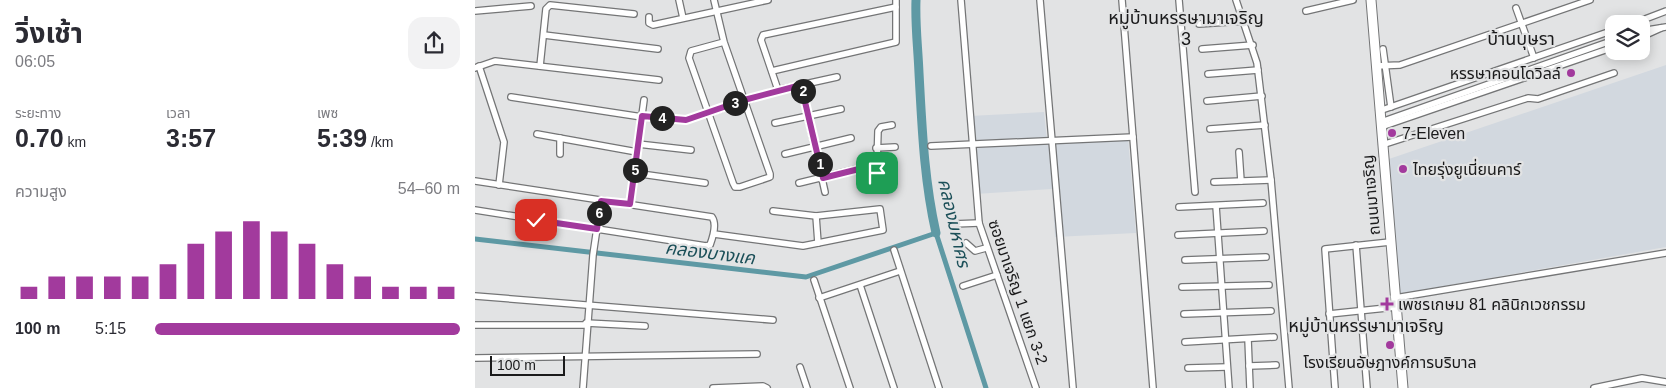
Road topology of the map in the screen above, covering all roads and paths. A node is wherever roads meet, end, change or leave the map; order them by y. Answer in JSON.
{"nodes":[{"id":1,"x":679,"y":0,"type":"edge"},
{"id":2,"x":714,"y":0,"type":"edge"},
{"id":3,"x":768,"y":0,"type":"edge"},
{"id":4,"x":961,"y":0,"type":"edge"},
{"id":5,"x":1040,"y":0,"type":"edge"},
{"id":6,"x":1122,"y":0,"type":"edge"},
{"id":7,"x":1179,"y":0,"type":"edge"},
{"id":8,"x":1236,"y":0,"type":"edge"},
{"id":9,"x":1353,"y":0,"type":"edge"},
{"id":10,"x":1371,"y":0,"type":"edge"},
{"id":11,"x":1590,"y":0,"type":"edge"},
{"id":12,"x":746,"y":2,"type":"edge"},
{"id":13,"x":896,"y":3,"type":"edge"},
{"id":14,"x":531,"y":6,"type":"dead end"},
{"id":15,"x":1516,"y":8,"type":"dead end"},
{"id":16,"x":475,"y":10,"type":"edge"},
{"id":17,"x":1306,"y":11,"type":"dead end"},
{"id":18,"x":715,"y":12,"type":"junction"},
{"id":19,"x":634,"y":14,"type":"dead end"},
{"id":20,"x":1666,"y":14,"type":"edge"},
{"id":21,"x":649,"y":17,"type":"dead end"},
{"id":22,"x":683,"y":18,"type":"junction"},
{"id":23,"x":1650,"y":19,"type":"edge"},
{"id":24,"x":1244,"y":21,"type":"junction"},
{"id":25,"x":1199,"y":24,"type":"dead end"},
{"id":26,"x":1522,"y":24,"type":"junction"},
{"id":27,"x":1664,"y":27,"type":"edge"},
{"id":28,"x":1650,"y":29,"type":"edge"},
{"id":29,"x":1605,"y":33,"type":"edge"},
{"id":30,"x":1650,"y":33,"type":"edge"},
{"id":31,"x":544,"y":35,"type":"junction"},
{"id":32,"x":724,"y":42,"type":"junction"},
{"id":33,"x":1605,"y":44,"type":"edge"},
{"id":34,"x":1253,"y":45,"type":"junction"},
{"id":35,"x":658,"y":49,"type":"dead end"},
{"id":36,"x":1202,"y":49,"type":"dead end"},
{"id":37,"x":1383,"y":49,"type":"dead end"},
{"id":38,"x":1605,"y":50,"type":"edge"},
{"id":39,"x":1534,"y":58,"type":"junction"},
{"id":40,"x":540,"y":66,"type":"junction"},
{"id":41,"x":1380,"y":66,"type":"junction"},
{"id":42,"x":477,"y":67,"type":"edge"},
{"id":43,"x":1258,"y":70,"type":"junction"},
{"id":44,"x":1538,"y":70,"type":"junction"},
{"id":45,"x":772,"y":71,"type":"junction"},
{"id":46,"x":1614,"y":73,"type":"dead end"},
{"id":47,"x":1207,"y":74,"type":"dead end"},
{"id":48,"x":837,"y":77,"type":"dead end"},
{"id":49,"x":659,"y":80,"type":"dead end"},
{"id":50,"x":801,"y":85,"type":"junction"},
{"id":51,"x":778,"y":90,"type":"junction"},
{"id":52,"x":1262,"y":96,"type":"junction"},
{"id":53,"x":511,"y":97,"type":"dead end"},
{"id":54,"x":644,"y":100,"type":"dead end"},
{"id":55,"x":744,"y":100,"type":"junction"},
{"id":56,"x":1207,"y":101,"type":"dead end"},
{"id":57,"x":1391,"y":107,"type":"junction"},
{"id":58,"x":841,"y":109,"type":"dead end"},
{"id":59,"x":1379,"y":111,"type":"junction"},
{"id":60,"x":709,"y":112,"type":"junction"},
{"id":61,"x":642,"y":116,"type":"junction"},
{"id":62,"x":809,"y":116,"type":"junction"},
{"id":63,"x":775,"y":123,"type":"dead end"},
{"id":64,"x":892,"y":125,"type":"dead end"},
{"id":65,"x":1265,"y":125,"type":"junction"},
{"id":66,"x":1381,"y":125,"type":"junction"},
{"id":67,"x":1209,"y":130,"type":"dead end"},
{"id":68,"x":537,"y":134,"type":"dead end"},
{"id":69,"x":1133,"y":137,"type":"junction"},
{"id":70,"x":560,"y":138,"type":"junction"},
{"id":71,"x":851,"y":138,"type":"dead end"},
{"id":72,"x":1052,"y":140,"type":"junction"},
{"id":73,"x":638,"y":144,"type":"junction"},
{"id":74,"x":971,"y":144,"type":"junction"},
{"id":75,"x":1382,"y":145,"type":"junction"},
{"id":76,"x":895,"y":146,"type":"dead end"},
{"id":77,"x":931,"y":146,"type":"dead end"},
{"id":78,"x":816,"y":147,"type":"junction"},
{"id":79,"x":876,"y":148,"type":"junction"},
{"id":80,"x":691,"y":150,"type":"dead end"},
{"id":81,"x":637,"y":152,"type":"junction"},
{"id":82,"x":1239,"y":152,"type":"dead end"},
{"id":83,"x":560,"y":154,"type":"dead end"},
{"id":84,"x":785,"y":154,"type":"dead end"},
{"id":85,"x":875,"y":165,"type":"junction"},
{"id":86,"x":634,"y":173,"type":"junction"},
{"id":87,"x":887,"y":176,"type":"dead end"},
{"id":88,"x":823,"y":178,"type":"junction"},
{"id":89,"x":1271,"y":180,"type":"junction"},
{"id":90,"x":475,"y":181,"type":"edge"},
{"id":91,"x":1241,"y":181,"type":"junction"},
{"id":92,"x":1214,"y":182,"type":"dead end"},
{"id":93,"x":705,"y":183,"type":"dead end"},
{"id":94,"x":799,"y":183,"type":"dead end"},
{"id":95,"x":499,"y":185,"type":"junction"},
{"id":96,"x":825,"y":192,"type":"dead end"},
{"id":97,"x":1195,"y":192,"type":"dead end"},
{"id":98,"x":601,"y":201,"type":"junction"},
{"id":99,"x":1263,"y":203,"type":"dead end"},
{"id":100,"x":630,"y":204,"type":"junction"},
{"id":101,"x":1215,"y":206,"type":"junction"},
{"id":102,"x":1179,"y":208,"type":"dead end"},
{"id":103,"x":475,"y":210,"type":"edge"},
{"id":104,"x":773,"y":211,"type":"dead end"},
{"id":105,"x":816,"y":216,"type":"junction"},
{"id":106,"x":979,"y":223,"type":"junction"},
{"id":107,"x":953,"y":224,"type":"dead end"},
{"id":108,"x":597,"y":229,"type":"junction"},
{"id":109,"x":1264,"y":231,"type":"dead end"},
{"id":110,"x":1217,"y":233,"type":"junction"},
{"id":111,"x":714,"y":234,"type":"junction"},
{"id":112,"x":1179,"y":235,"type":"dead end"},
{"id":113,"x":1390,"y":242,"type":"junction"},
{"id":114,"x":818,"y":243,"type":"junction"},
{"id":115,"x":966,"y":244,"type":"dead end"},
{"id":116,"x":1357,"y":245,"type":"junction"},
{"id":117,"x":986,"y":248,"type":"junction"},
{"id":118,"x":894,"y":250,"type":"dead end"},
{"id":119,"x":1666,"y":253,"type":"edge"},
{"id":120,"x":1266,"y":257,"type":"dead end"},
{"id":121,"x":1185,"y":260,"type":"dead end"},
{"id":122,"x":1219,"y":260,"type":"junction"},
{"id":123,"x":900,"y":271,"type":"junction"},
{"id":124,"x":997,"y":275,"type":"junction"},
{"id":125,"x":814,"y":280,"type":"dead end"},
{"id":126,"x":1269,"y":284,"type":"dead end"},
{"id":127,"x":860,"y":285,"type":"junction"},
{"id":128,"x":963,"y":286,"type":"dead end"},
{"id":129,"x":1182,"y":287,"type":"dead end"},
{"id":130,"x":1222,"y":287,"type":"junction"},
{"id":131,"x":475,"y":296,"type":"edge"},
{"id":132,"x":819,"y":298,"type":"junction"},
{"id":133,"x":1395,"y":303,"type":"junction"},
{"id":134,"x":588,"y":306,"type":"junction"},
{"id":135,"x":1271,"y":311,"type":"dead end"},
{"id":136,"x":1361,"y":311,"type":"junction"},
{"id":137,"x":1224,"y":312,"type":"junction"},
{"id":138,"x":1184,"y":314,"type":"dead end"},
{"id":139,"x":1329,"y":314,"type":"junction"},
{"id":140,"x":773,"y":320,"type":"dead end"},
{"id":141,"x":586,"y":324,"type":"junction"},
{"id":142,"x":475,"y":325,"type":"edge"},
{"id":143,"x":645,"y":326,"type":"dead end"},
{"id":144,"x":1274,"y":338,"type":"dead end"},
{"id":145,"x":1248,"y":339,"type":"junction"},
{"id":146,"x":1225,"y":340,"type":"junction"},
{"id":147,"x":1185,"y":342,"type":"dead end"},
{"id":148,"x":757,"y":354,"type":"dead end"},
{"id":149,"x":584,"y":357,"type":"junction"},
{"id":150,"x":475,"y":358,"type":"edge"},
{"id":151,"x":1276,"y":365,"type":"dead end"},
{"id":152,"x":1249,"y":366,"type":"junction"},
{"id":153,"x":800,"y":367,"type":"dead end"},
{"id":154,"x":1227,"y":367,"type":"junction"},
{"id":155,"x":1187,"y":368,"type":"dead end"},
{"id":156,"x":1666,"y":382,"type":"edge"},
{"id":157,"x":583,"y":388,"type":"edge"},
{"id":158,"x":713,"y":388,"type":"edge"},
{"id":159,"x":767,"y":388,"type":"edge"},
{"id":160,"x":807,"y":388,"type":"edge"},
{"id":161,"x":850,"y":388,"type":"edge"},
{"id":162,"x":895,"y":388,"type":"edge"},
{"id":163,"x":939,"y":388,"type":"edge"},
{"id":164,"x":1036,"y":388,"type":"edge"},
{"id":165,"x":1073,"y":388,"type":"edge"},
{"id":166,"x":1153,"y":388,"type":"edge"},
{"id":167,"x":1229,"y":388,"type":"edge"},
{"id":168,"x":1250,"y":388,"type":"edge"},
{"id":169,"x":1289,"y":388,"type":"edge"},
{"id":170,"x":1335,"y":388,"type":"edge"},
{"id":171,"x":1367,"y":388,"type":"edge"},
{"id":172,"x":1403,"y":388,"type":"edge"},
{"id":173,"x":1594,"y":388,"type":"edge"}],
"edges":[{"from":1,"to":22,"type":"street"},
{"from":2,"to":18,"type":"street"},
{"from":3,"to":12,"type":"street"},
{"from":4,"to":74,"type":"street","name":"ซอยมาเจริญ 1 แยก 3-2"},
{"from":5,"to":72,"type":"street"},
{"from":6,"to":69,"type":"street"},
{"from":7,"to":97,"type":"street"},
{"from":8,"to":24,"type":"street"},
{"from":9,"to":17,"type":"street"},
{"from":10,"to":41,"type":"main road","name":"ถนนมาเจริญ"},
{"from":11,"to":26,"type":"street"},
{"from":12,"to":18,"type":"street"},
{"from":13,"to":45,"type":"street"},
{"from":13,"to":45,"type":"street"},
{"from":14,"to":16,"type":"street"},
{"from":15,"to":26,"type":"street"},
{"from":18,"to":22,"type":"street"},
{"from":18,"to":32,"type":"street"},
{"from":19,"to":31,"type":"street"},
{"from":20,"to":23,"type":"street"},
{"from":21,"to":22,"type":"street"},
{"from":24,"to":25,"type":"street"},
{"from":24,"to":34,"type":"street"},
{"from":26,"to":39,"type":"street"},
{"from":26,"to":41,"type":"street"},
{"from":27,"to":28,"type":"street"},
{"from":27,"to":30,"type":"street"},
{"from":29,"to":39,"type":"street"},
{"from":31,"to":35,"type":"street"},
{"from":31,"to":40,"type":"street"},
{"from":32,"to":55,"type":"street"},
{"from":32,"to":60,"type":"street"},
{"from":33,"to":44,"type":"street"},
{"from":34,"to":36,"type":"street"},
{"from":34,"to":43,"type":"street"},
{"from":37,"to":41,"type":"street"},
{"from":38,"to":44,"type":"street"},
{"from":39,"to":57,"type":"street"},
{"from":40,"to":42,"type":"street"},
{"from":40,"to":49,"type":"street"},
{"from":41,"to":57,"type":"street"},
{"from":41,"to":59,"type":"main road","name":"ถนนมาเจริญ"},
{"from":42,"to":95,"type":"street"},
{"from":43,"to":47,"type":"street"},
{"from":43,"to":52,"type":"street"},
{"from":44,"to":66,"type":"street"},
{"from":45,"to":51,"type":"street"},
{"from":46,"to":75,"type":"street"},
{"from":48,"to":50,"type":"street"},
{"from":50,"to":51,"type":"street"},
{"from":50,"to":62,"type":"street"},
{"from":51,"to":55,"type":"street"},
{"from":52,"to":56,"type":"street"},
{"from":52,"to":65,"type":"street"},
{"from":53,"to":61,"type":"street"},
{"from":54,"to":61,"type":"street"},
{"from":55,"to":60,"type":"street"},
{"from":55,"to":60,"type":"street"},
{"from":57,"to":59,"type":"street"},
{"from":58,"to":62,"type":"street"},
{"from":59,"to":66,"type":"main road","name":"ถนนมาเจริญ"},
{"from":60,"to":61,"type":"street"},
{"from":61,"to":73,"type":"street"},
{"from":62,"to":63,"type":"street"},
{"from":62,"to":78,"type":"street"},
{"from":64,"to":79,"type":"street"},
{"from":65,"to":67,"type":"street"},
{"from":65,"to":89,"type":"street"},
{"from":66,"to":75,"type":"main road","name":"ถนนมาเจริญ"},
{"from":68,"to":70,"type":"street"},
{"from":69,"to":72,"type":"street"},
{"from":69,"to":166,"type":"street"},
{"from":70,"to":81,"type":"street"},
{"from":70,"to":83,"type":"street"},
{"from":71,"to":78,"type":"street"},
{"from":72,"to":74,"type":"street"},
{"from":72,"to":165,"type":"street"},
{"from":73,"to":80,"type":"street"},
{"from":73,"to":81,"type":"street"},
{"from":74,"to":77,"type":"street"},
{"from":74,"to":106,"type":"street","name":"ซอยมาเจริญ 1 แยก 3-2"},
{"from":75,"to":113,"type":"main road","name":"ถนนมาเจริญ"},
{"from":76,"to":79,"type":"street"},
{"from":78,"to":84,"type":"street"},
{"from":78,"to":88,"type":"street"},
{"from":79,"to":85,"type":"street"},
{"from":81,"to":86,"type":"street"},
{"from":82,"to":91,"type":"street"},
{"from":85,"to":87,"type":"street"},
{"from":85,"to":88,"type":"street"},
{"from":86,"to":93,"type":"street"},
{"from":86,"to":100,"type":"street"},
{"from":88,"to":94,"type":"street"},
{"from":88,"to":96,"type":"street"},
{"from":89,"to":91,"type":"street"},
{"from":89,"to":169,"type":"street"},
{"from":90,"to":95,"type":"street"},
{"from":91,"to":92,"type":"street"},
{"from":95,"to":98,"type":"street"},
{"from":98,"to":100,"type":"street"},
{"from":98,"to":108,"type":"street"},
{"from":99,"to":101,"type":"street"},
{"from":100,"to":111,"type":"street"},
{"from":101,"to":102,"type":"street"},
{"from":101,"to":110,"type":"street"},
{"from":103,"to":108,"type":"street"},
{"from":104,"to":105,"type":"street"},
{"from":105,"to":114,"type":"street"},
{"from":105,"to":114,"type":"street"},
{"from":106,"to":107,"type":"street"},
{"from":106,"to":117,"type":"street","name":"ซอยมาเจริญ 1 แยก 3-2"},
{"from":108,"to":111,"type":"street"},
{"from":108,"to":134,"type":"street"},
{"from":109,"to":110,"type":"street"},
{"from":110,"to":112,"type":"street"},
{"from":110,"to":122,"type":"street"},
{"from":111,"to":114,"type":"street"},
{"from":113,"to":116,"type":"street"},
{"from":113,"to":133,"type":"main road","name":"ถนนมาเจริญ"},
{"from":115,"to":117,"type":"street"},
{"from":116,"to":136,"type":"street"},
{"from":116,"to":139,"type":"street"},
{"from":117,"to":124,"type":"street","name":"ซอยมาเจริญ 1 แยก 3-2"},
{"from":118,"to":123,"type":"street"},
{"from":119,"to":133,"type":"street"},
{"from":120,"to":122,"type":"street"},
{"from":121,"to":122,"type":"street"},
{"from":122,"to":130,"type":"street"},
{"from":123,"to":127,"type":"street"},
{"from":123,"to":163,"type":"street"},
{"from":124,"to":128,"type":"street"},
{"from":124,"to":164,"type":"street","name":"ซอยมาเจริญ 1 แยก 3-2"},
{"from":125,"to":132,"type":"street"},
{"from":126,"to":130,"type":"street"},
{"from":127,"to":132,"type":"street"},
{"from":127,"to":162,"type":"street"},
{"from":129,"to":130,"type":"street"},
{"from":130,"to":137,"type":"street"},
{"from":131,"to":134,"type":"street"},
{"from":132,"to":161,"type":"street"},
{"from":133,"to":136,"type":"street"},
{"from":133,"to":172,"type":"main road","name":"ถนนมาเจริญ"},
{"from":134,"to":140,"type":"street"},
{"from":134,"to":141,"type":"street"},
{"from":135,"to":137,"type":"street"},
{"from":136,"to":139,"type":"street"},
{"from":136,"to":171,"type":"street"},
{"from":137,"to":138,"type":"street"},
{"from":137,"to":146,"type":"street"},
{"from":139,"to":170,"type":"street"},
{"from":141,"to":142,"type":"street"},
{"from":141,"to":143,"type":"street"},
{"from":141,"to":149,"type":"street"},
{"from":144,"to":145,"type":"street"},
{"from":145,"to":146,"type":"street"},
{"from":145,"to":152,"type":"street"},
{"from":146,"to":147,"type":"street"},
{"from":146,"to":154,"type":"street"},
{"from":148,"to":149,"type":"street"},
{"from":149,"to":150,"type":"street"},
{"from":149,"to":157,"type":"street"},
{"from":151,"to":152,"type":"street"},
{"from":152,"to":168,"type":"street"},
{"from":153,"to":160,"type":"street"},
{"from":154,"to":155,"type":"street"},
{"from":154,"to":167,"type":"street"},
{"from":156,"to":173,"type":"street"},
{"from":158,"to":159,"type":"street"}]}
